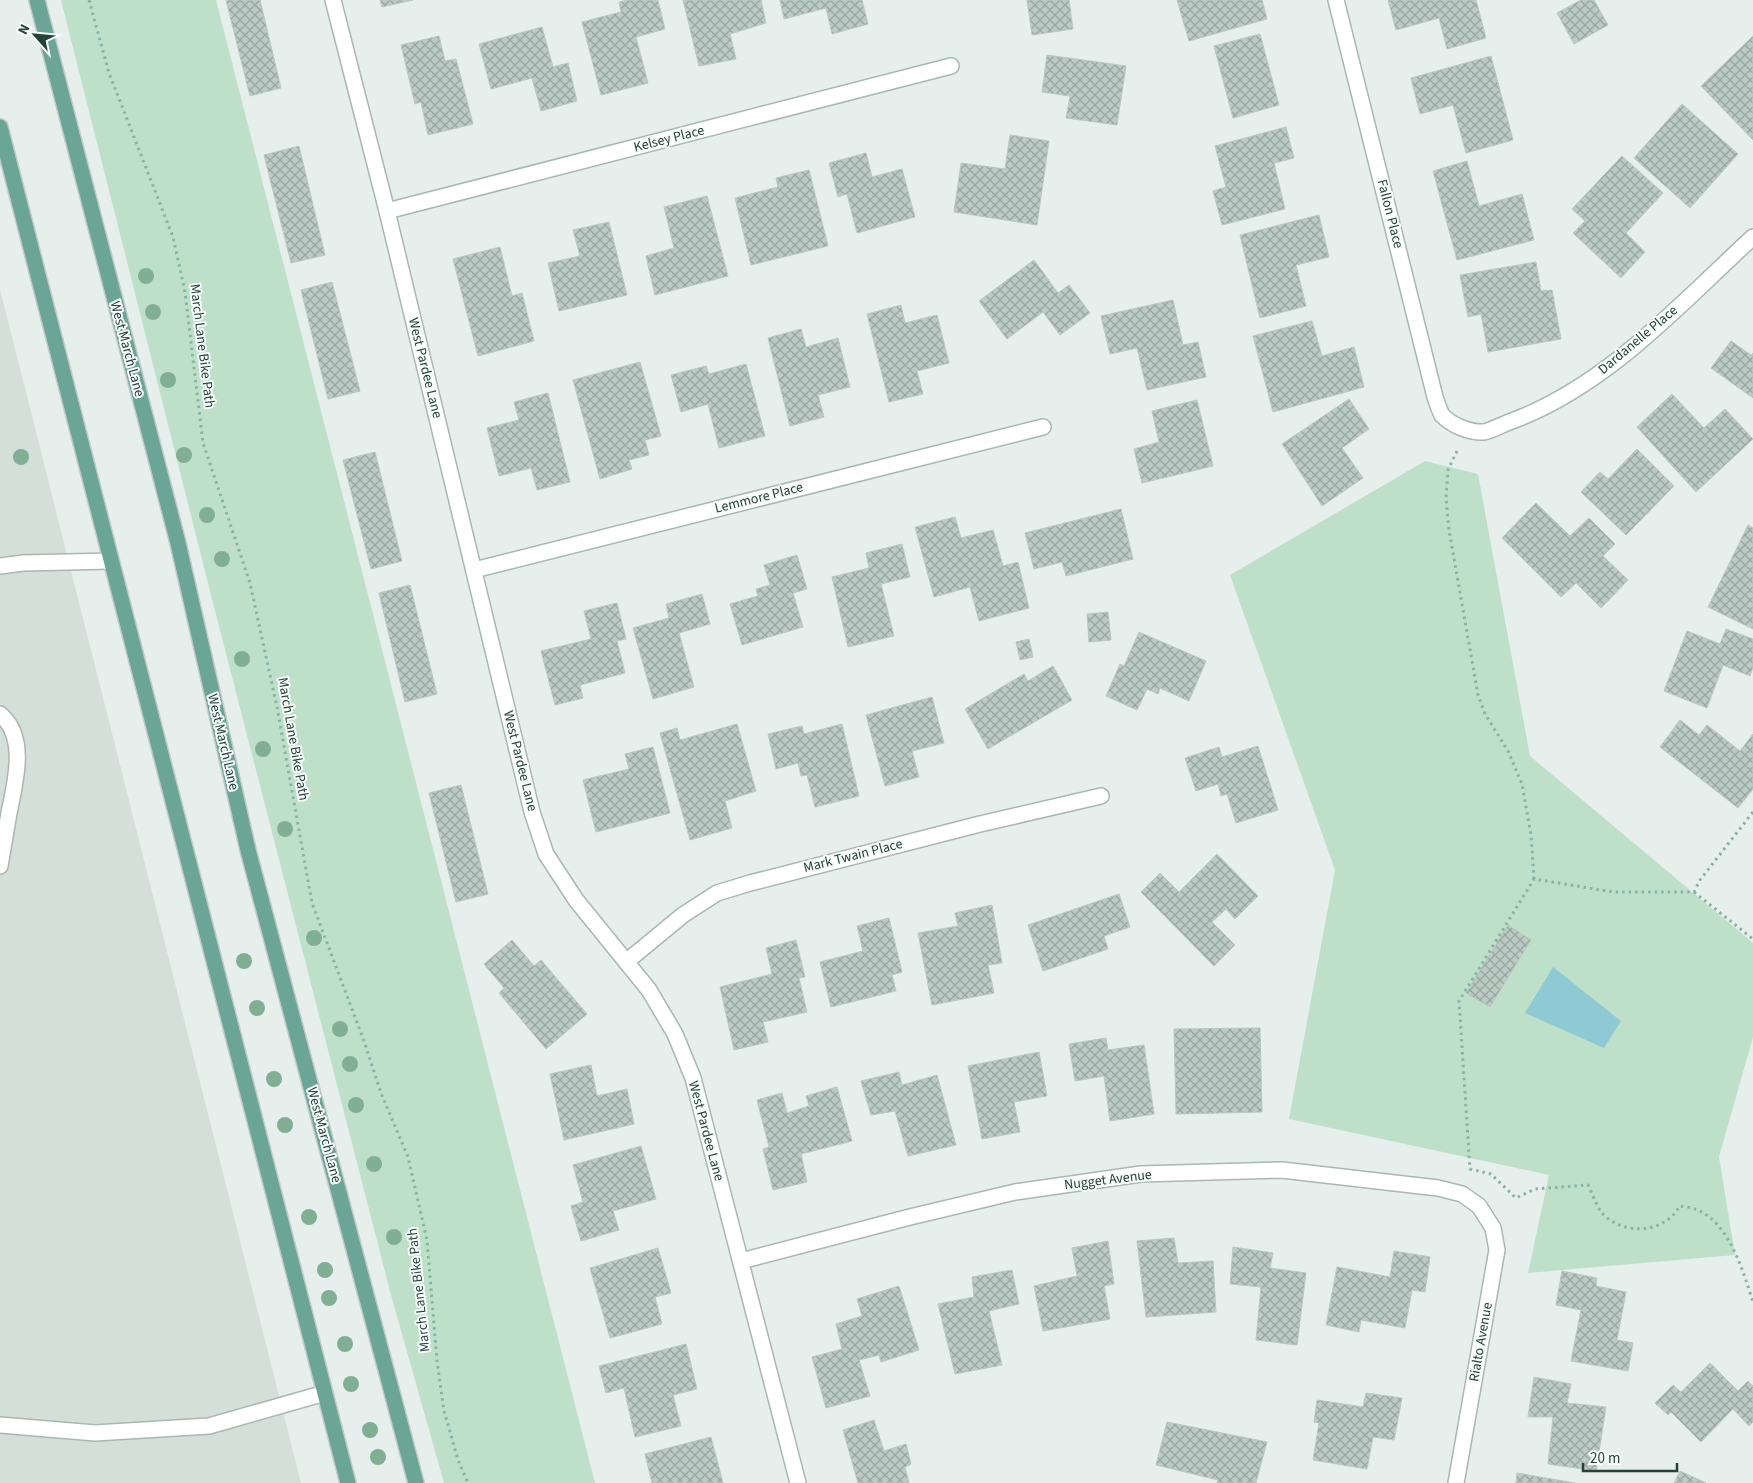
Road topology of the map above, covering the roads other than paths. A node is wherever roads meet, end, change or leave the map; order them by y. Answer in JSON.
{"nodes":[{"id":1,"x":37,"y":0,"type":"edge"},
{"id":2,"x":333,"y":0,"type":"edge"},
{"id":3,"x":1336,"y":0,"type":"edge"},
{"id":4,"x":951,"y":66,"type":"dead end"},
{"id":5,"x":0,"y":127,"type":"edge"},
{"id":6,"x":387,"y":211,"type":"junction"},
{"id":7,"x":1753,"y":237,"type":"edge"},
{"id":8,"x":1453,"y":423,"type":"joint"},
{"id":9,"x":1043,"y":427,"type":"dead end"},
{"id":10,"x":111,"y":561,"type":"junction"},
{"id":11,"x":0,"y":566,"type":"edge"},
{"id":12,"x":474,"y":570,"type":"junction"},
{"id":13,"x":0,"y":714,"type":"edge"},
{"id":14,"x":1102,"y":796,"type":"dead end"},
{"id":15,"x":0,"y":866,"type":"edge"},
{"id":16,"x":626,"y":962,"type":"junction"},
{"id":17,"x":1479,"y":1206,"type":"joint"},
{"id":18,"x":741,"y":1261,"type":"junction"},
{"id":19,"x":325,"y":1393,"type":"junction"},
{"id":20,"x":0,"y":1425,"type":"edge"},
{"id":21,"x":348,"y":1483,"type":"edge"},
{"id":22,"x":416,"y":1483,"type":"edge"},
{"id":23,"x":798,"y":1483,"type":"edge"},
{"id":24,"x":1456,"y":1483,"type":"edge"}],
"edges":[{"from":1,"to":22,"type":"main road","name":"West March Lane"},
{"from":2,"to":6,"type":"street","name":"West Pardee Lane"},
{"from":3,"to":8,"type":"street","name":"Fallon Place"},
{"from":4,"to":6,"type":"street","name":"Kelsey Place"},
{"from":5,"to":10,"type":"main road"},
{"from":6,"to":12,"type":"street","name":"West Pardee Lane"},
{"from":7,"to":8,"type":"street","name":"Dardanelle Place"},
{"from":9,"to":12,"type":"street","name":"Lemmore Place"},
{"from":10,"to":11,"type":"street"},
{"from":10,"to":19,"type":"main road"},
{"from":12,"to":16,"type":"street","name":"West Pardee Lane"},
{"from":13,"to":15,"type":"street"},
{"from":14,"to":16,"type":"street","name":"Mark Twain Place"},
{"from":16,"to":18,"type":"street","name":"West Pardee Lane"},
{"from":17,"to":18,"type":"street","name":"Nugget Avenue"},
{"from":17,"to":24,"type":"street","name":"Rialto Avenue"},
{"from":18,"to":23,"type":"street","name":"West Pardee Lane"},
{"from":19,"to":20,"type":"street"},
{"from":19,"to":21,"type":"main road"}]}
